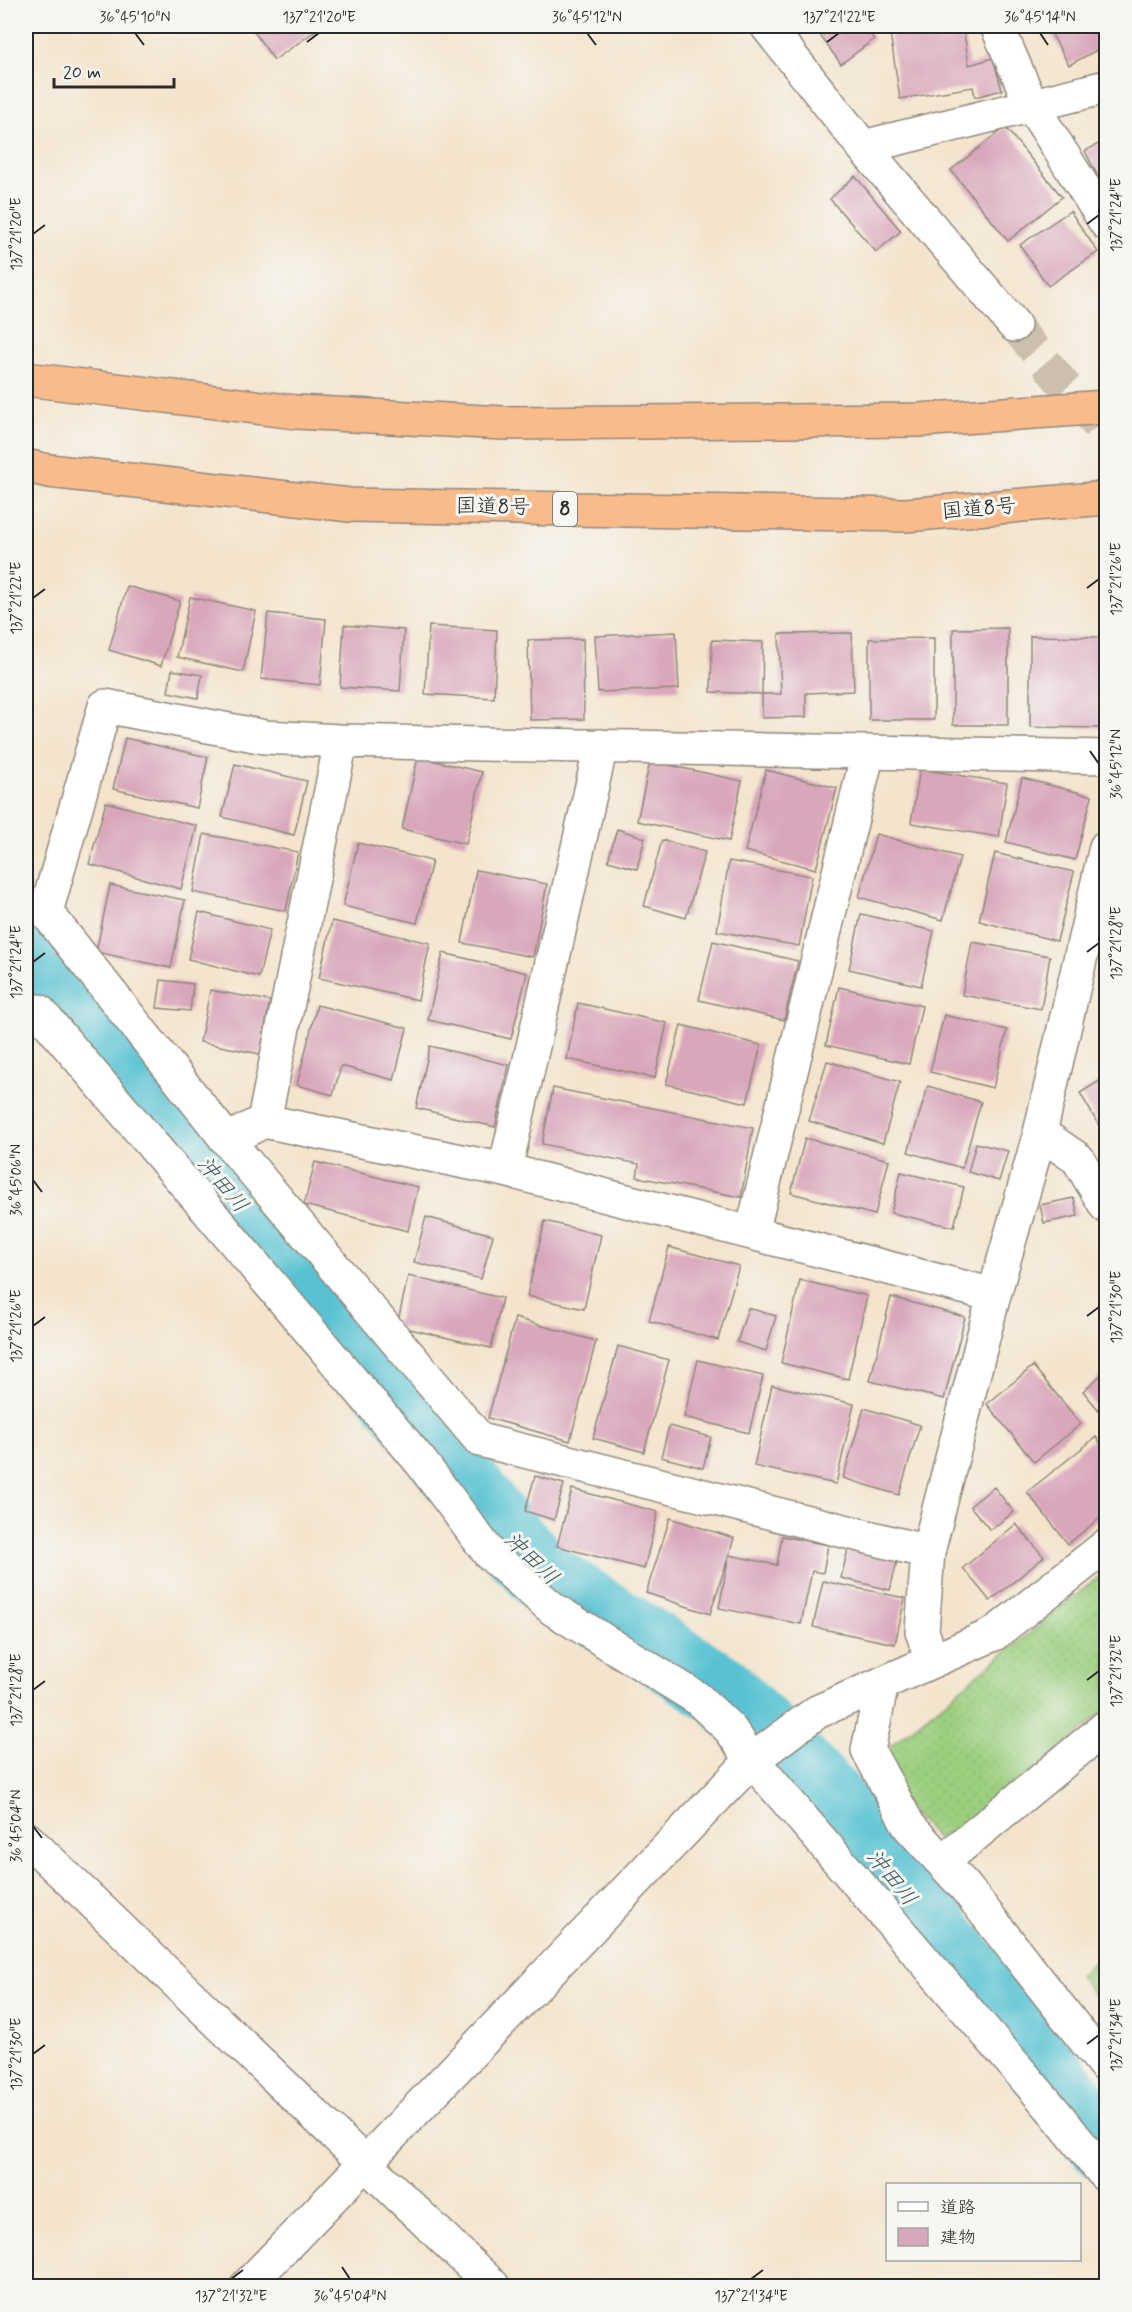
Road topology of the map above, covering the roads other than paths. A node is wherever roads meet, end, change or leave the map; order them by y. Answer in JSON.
{"nodes":[{"id":1,"x":768,"y":26,"type":"edge"},
{"id":2,"x":997,"y":26,"type":"edge"},
{"id":3,"x":1107,"y":87,"type":"edge"},
{"id":4,"x":1032,"y":106,"type":"junction"},
{"id":5,"x":863,"y":147,"type":"junction"},
{"id":6,"x":1107,"y":223,"type":"edge"},
{"id":7,"x":1014,"y":325,"type":"tunnel mouth"},
{"id":8,"x":26,"y":379,"type":"edge"},
{"id":9,"x":1107,"y":407,"type":"edge"},
{"id":10,"x":26,"y":466,"type":"edge"},
{"id":11,"x":1107,"y":498,"type":"edge"},
{"id":12,"x":341,"y":741,"type":"junction"},
{"id":13,"x":601,"y":746,"type":"junction"},
{"id":14,"x":868,"y":752,"type":"junction"},
{"id":15,"x":1107,"y":757,"type":"edge"},
{"id":16,"x":1107,"y":847,"type":"edge"},
{"id":17,"x":30,"y":1008,"type":"edge"},
{"id":18,"x":264,"y":1120,"type":"junction"},
{"id":19,"x":1040,"y":1133,"type":"junction"},
{"id":20,"x":227,"y":1140,"type":"junction"},
{"id":21,"x":505,"y":1170,"type":"junction"},
{"id":22,"x":1107,"y":1206,"type":"edge"},
{"id":23,"x":752,"y":1233,"type":"junction"},
{"id":24,"x":994,"y":1296,"type":"junction"},
{"id":25,"x":1107,"y":1546,"type":"edge"},
{"id":26,"x":928,"y":1552,"type":"junction"},
{"id":27,"x":932,"y":1661,"type":"junction"},
{"id":28,"x":882,"y":1684,"type":"junction"},
{"id":29,"x":1107,"y":1727,"type":"edge"},
{"id":30,"x":752,"y":1760,"type":"junction"},
{"id":31,"x":26,"y":1838,"type":"edge"},
{"id":32,"x":942,"y":1862,"type":"junction"},
{"id":33,"x":1107,"y":2067,"type":"edge"},
{"id":34,"x":366,"y":2164,"type":"junction"},
{"id":35,"x":1107,"y":2176,"type":"edge"},
{"id":36,"x":247,"y":2286,"type":"edge"},
{"id":37,"x":493,"y":2286,"type":"edge"}],
"edges":[{"from":1,"to":5,"type":"street"},
{"from":2,"to":4,"type":"street"},
{"from":3,"to":4,"type":"street"},
{"from":4,"to":5,"type":"street"},
{"from":4,"to":6,"type":"street"},
{"from":5,"to":7,"type":"street"},
{"from":8,"to":9,"type":"highway"},
{"from":10,"to":11,"type":"highway","name":"国道8号","number":"8"},
{"from":12,"to":13,"type":"street"},
{"from":12,"to":18,"type":"street"},
{"from":12,"to":20,"type":"street"},
{"from":13,"to":14,"type":"street"},
{"from":13,"to":21,"type":"street"},
{"from":14,"to":15,"type":"street"},
{"from":14,"to":23,"type":"street"},
{"from":16,"to":19,"type":"street"},
{"from":17,"to":30,"type":"street"},
{"from":18,"to":20,"type":"street"},
{"from":18,"to":21,"type":"street"},
{"from":19,"to":22,"type":"street"},
{"from":19,"to":24,"type":"street"},
{"from":20,"to":26,"type":"street"},
{"from":21,"to":23,"type":"street"},
{"from":23,"to":24,"type":"street"},
{"from":24,"to":26,"type":"street"},
{"from":25,"to":27,"type":"street"},
{"from":26,"to":27,"type":"street"},
{"from":27,"to":28,"type":"street"},
{"from":28,"to":30,"type":"street"},
{"from":28,"to":32,"type":"street"},
{"from":29,"to":32,"type":"street"},
{"from":30,"to":34,"type":"street"},
{"from":30,"to":35,"type":"street"},
{"from":31,"to":34,"type":"street"},
{"from":32,"to":33,"type":"street"},
{"from":34,"to":36,"type":"street"},
{"from":34,"to":37,"type":"street"}]}
